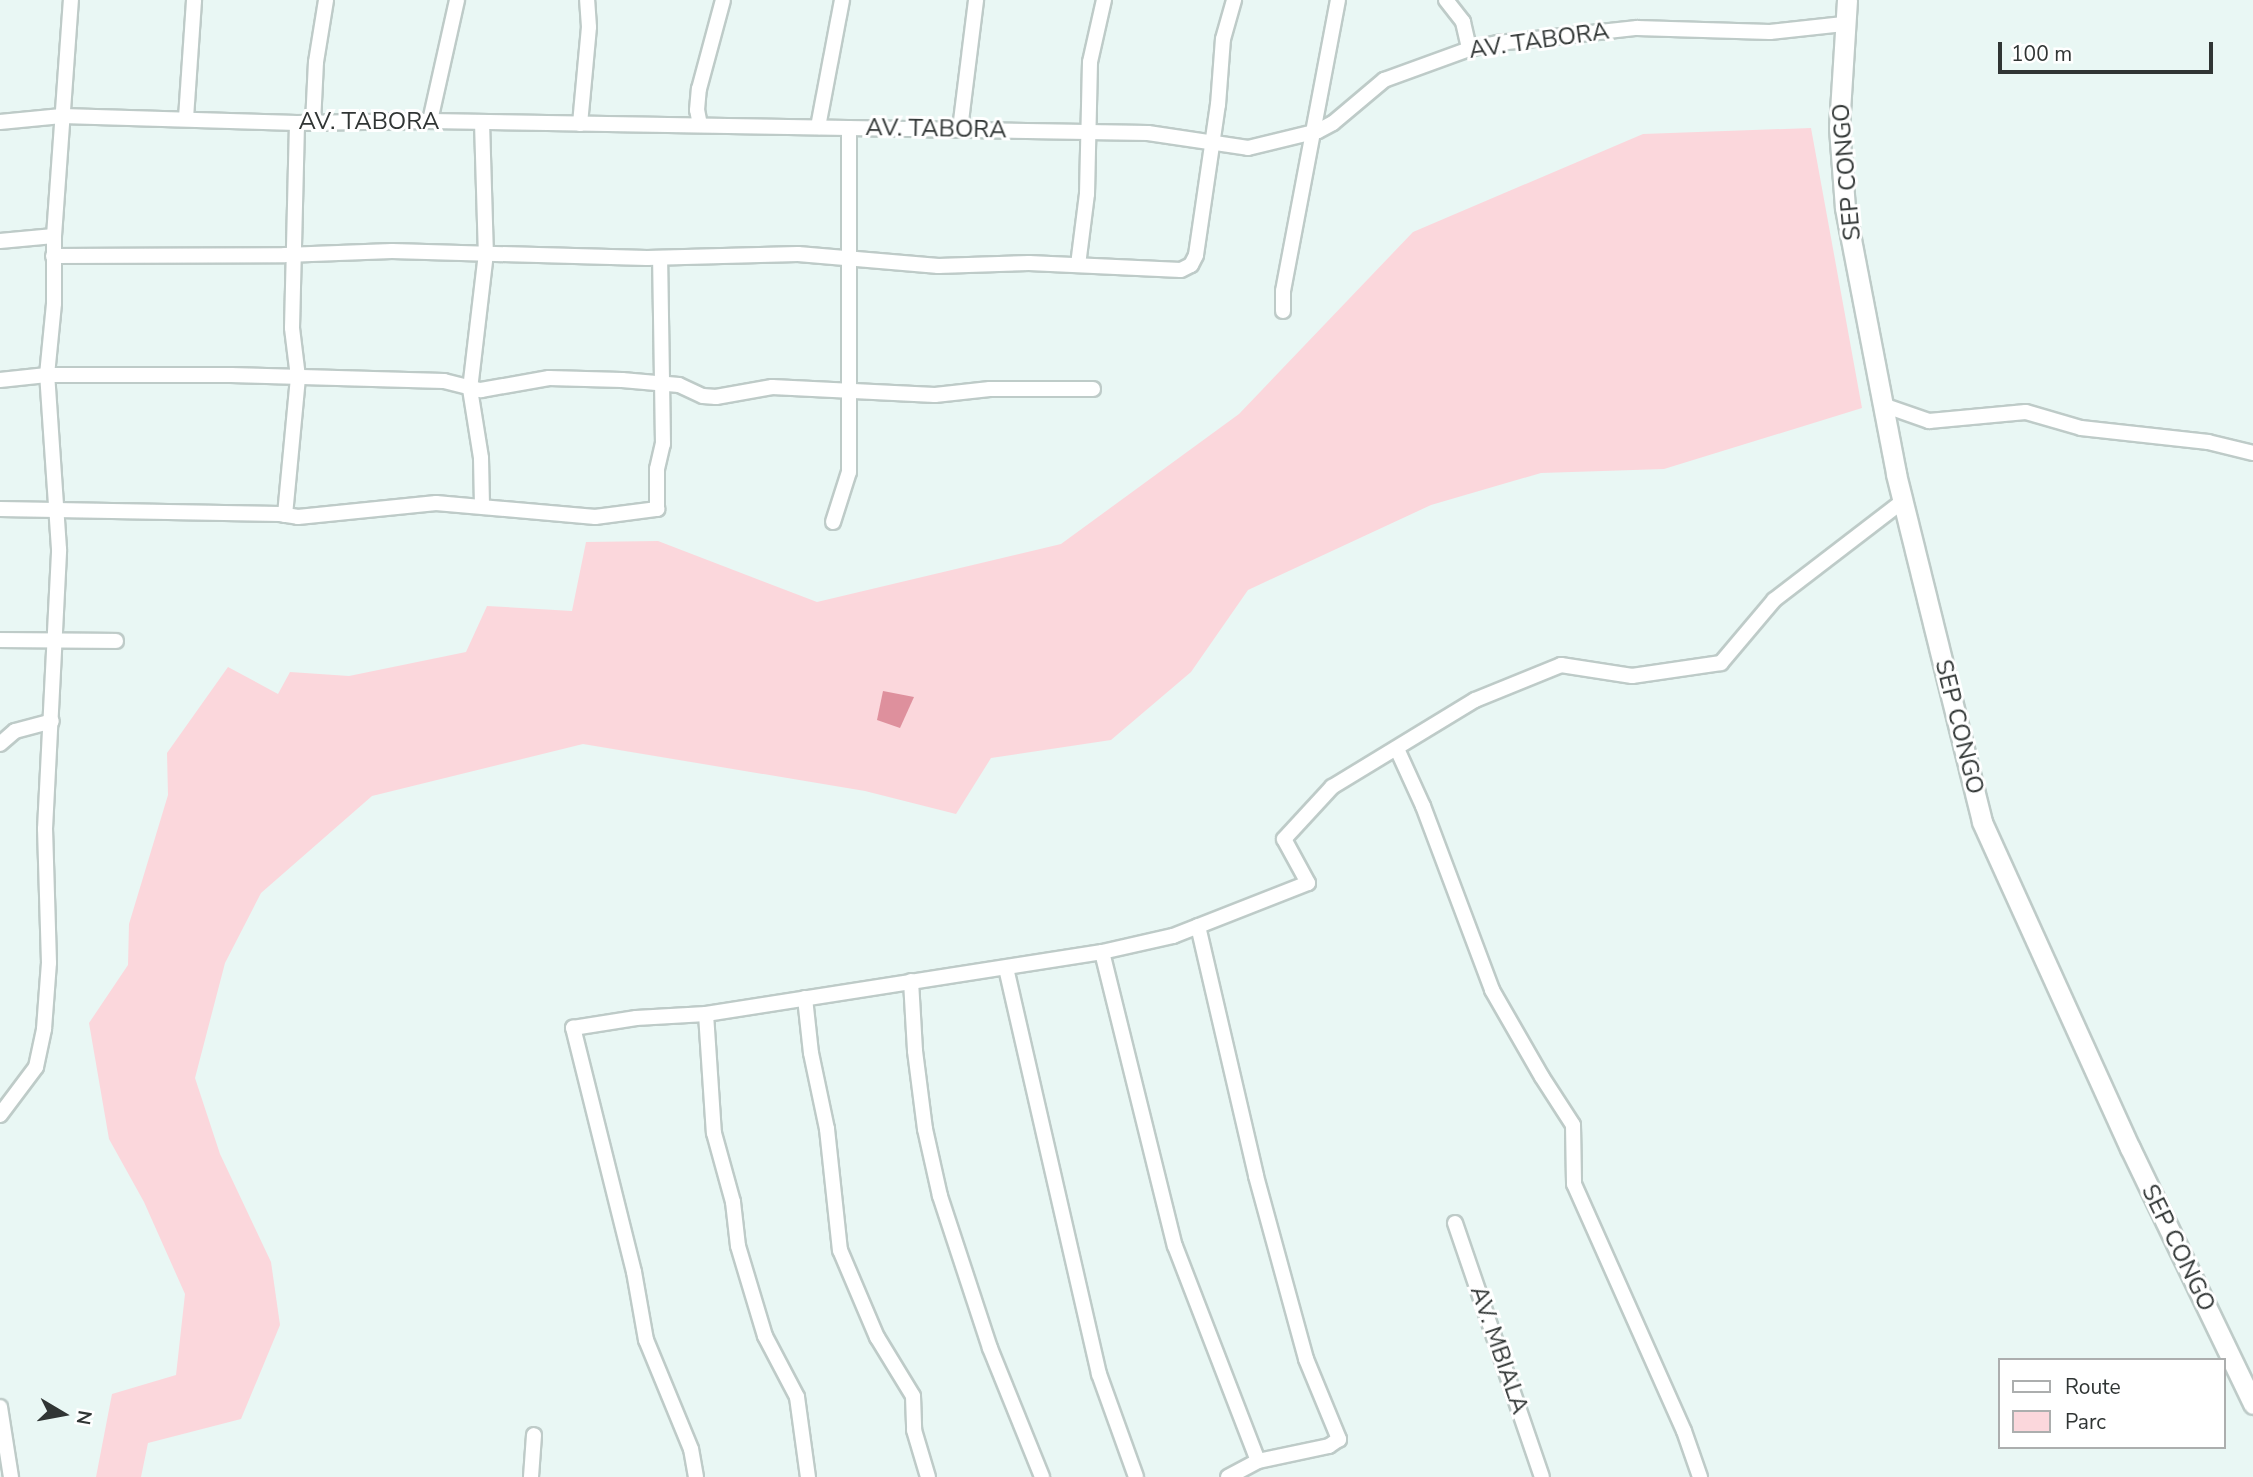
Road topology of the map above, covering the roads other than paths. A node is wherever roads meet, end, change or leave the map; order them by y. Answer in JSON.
{"nodes":[{"id":1,"x":71,"y":0,"type":"edge"},
{"id":2,"x":194,"y":0,"type":"edge"},
{"id":3,"x":327,"y":0,"type":"edge"},
{"id":4,"x":457,"y":0,"type":"edge"},
{"id":5,"x":587,"y":0,"type":"edge"},
{"id":6,"x":723,"y":0,"type":"edge"},
{"id":7,"x":842,"y":0,"type":"edge"},
{"id":8,"x":976,"y":0,"type":"edge"},
{"id":9,"x":1104,"y":0,"type":"edge"},
{"id":10,"x":1234,"y":0,"type":"edge"},
{"id":11,"x":1338,"y":0,"type":"edge"},
{"id":12,"x":1446,"y":0,"type":"edge"},
{"id":13,"x":1847,"y":0,"type":"edge"},
{"id":14,"x":1844,"y":24,"type":"junction"},
{"id":15,"x":1469,"y":49,"type":"junction"},
{"id":16,"x":62,"y":116,"type":"junction"},
{"id":17,"x":186,"y":118,"type":"junction"},
{"id":18,"x":430,"y":121,"type":"junction"},
{"id":19,"x":0,"y":122,"type":"edge"},
{"id":20,"x":482,"y":122,"type":"junction"},
{"id":21,"x":313,"y":123,"type":"junction"},
{"id":22,"x":297,"y":124,"type":"junction"},
{"id":23,"x":580,"y":124,"type":"junction"},
{"id":24,"x":700,"y":125,"type":"junction"},
{"id":25,"x":818,"y":127,"type":"junction"},
{"id":26,"x":849,"y":128,"type":"junction"},
{"id":27,"x":960,"y":129,"type":"junction"},
{"id":28,"x":1089,"y":132,"type":"junction"},
{"id":29,"x":1312,"y":133,"type":"junction"},
{"id":30,"x":1212,"y":141,"type":"junction"},
{"id":31,"x":54,"y":236,"type":"junction"},
{"id":32,"x":0,"y":242,"type":"edge"},
{"id":33,"x":486,"y":253,"type":"junction"},
{"id":34,"x":295,"y":255,"type":"junction"},
{"id":35,"x":53,"y":256,"type":"junction"},
{"id":36,"x":660,"y":258,"type":"junction"},
{"id":37,"x":850,"y":259,"type":"junction"},
{"id":38,"x":1078,"y":265,"type":"junction"},
{"id":39,"x":1283,"y":312,"type":"dead end"},
{"id":40,"x":47,"y":375,"type":"junction"},
{"id":41,"x":298,"y":377,"type":"junction"},
{"id":42,"x":0,"y":380,"type":"edge"},
{"id":43,"x":661,"y":383,"type":"junction"},
{"id":44,"x":470,"y":388,"type":"junction"},
{"id":45,"x":1093,"y":389,"type":"dead end"},
{"id":46,"x":850,"y":391,"type":"junction"},
{"id":47,"x":1883,"y":405,"type":"junction"},
{"id":48,"x":2253,"y":453,"type":"edge"},
{"id":49,"x":1903,"y":500,"type":"junction"},
{"id":50,"x":482,"y":506,"type":"junction"},
{"id":51,"x":0,"y":509,"type":"edge"},
{"id":52,"x":57,"y":510,"type":"junction"},
{"id":53,"x":285,"y":515,"type":"junction"},
{"id":54,"x":833,"y":522,"type":"dead end"},
{"id":55,"x":0,"y":640,"type":"edge"},
{"id":56,"x":53,"y":641,"type":"junction"},
{"id":57,"x":116,"y":641,"type":"dead end"},
{"id":58,"x":52,"y":721,"type":"junction"},
{"id":59,"x":0,"y":744,"type":"edge"},
{"id":60,"x":1397,"y":749,"type":"junction"},
{"id":61,"x":1198,"y":926,"type":"junction"},
{"id":62,"x":1102,"y":952,"type":"junction"},
{"id":63,"x":1006,"y":968,"type":"junction"},
{"id":64,"x":911,"y":981,"type":"junction"},
{"id":65,"x":805,"y":998,"type":"junction"},
{"id":66,"x":706,"y":1014,"type":"junction"},
{"id":67,"x":0,"y":1115,"type":"edge"},
{"id":68,"x":1455,"y":1223,"type":"dead end"},
{"id":69,"x":2253,"y":1404,"type":"edge"},
{"id":70,"x":0,"y":1407,"type":"edge"},
{"id":71,"x":534,"y":1435,"type":"dead end"},
{"id":72,"x":1258,"y":1461,"type":"junction"},
{"id":73,"x":11,"y":1477,"type":"edge"},
{"id":74,"x":531,"y":1477,"type":"edge"},
{"id":75,"x":696,"y":1477,"type":"edge"},
{"id":76,"x":808,"y":1477,"type":"edge"},
{"id":77,"x":928,"y":1477,"type":"edge"},
{"id":78,"x":1042,"y":1477,"type":"edge"},
{"id":79,"x":1136,"y":1477,"type":"edge"},
{"id":80,"x":1228,"y":1477,"type":"edge"},
{"id":81,"x":1542,"y":1477,"type":"edge"},
{"id":82,"x":1700,"y":1477,"type":"edge"}],
"edges":[{"from":1,"to":16,"type":"street"},
{"from":2,"to":17,"type":"street"},
{"from":3,"to":21,"type":"street"},
{"from":4,"to":18,"type":"street"},
{"from":5,"to":23,"type":"street"},
{"from":6,"to":24,"type":"street"},
{"from":7,"to":25,"type":"street"},
{"from":8,"to":27,"type":"street"},
{"from":9,"to":28,"type":"street"},
{"from":10,"to":30,"type":"street"},
{"from":11,"to":29,"type":"street"},
{"from":12,"to":15,"type":"street"},
{"from":13,"to":14,"type":"street","name":"SEP CONGO"},
{"from":14,"to":15,"type":"street","name":"AV. TABORA"},
{"from":14,"to":47,"type":"street","name":"SEP CONGO"},
{"from":15,"to":29,"type":"street","name":"AV. TABORA"},
{"from":16,"to":17,"type":"street","name":"AV. TABORA"},
{"from":16,"to":19,"type":"street","name":"AV. TABORA"},
{"from":16,"to":31,"type":"street"},
{"from":17,"to":22,"type":"street","name":"AV. TABORA"},
{"from":18,"to":20,"type":"street","name":"AV. TABORA"},
{"from":18,"to":21,"type":"street","name":"AV. TABORA"},
{"from":20,"to":23,"type":"street","name":"AV. TABORA"},
{"from":20,"to":33,"type":"street"},
{"from":21,"to":22,"type":"street","name":"AV. TABORA"},
{"from":22,"to":34,"type":"street"},
{"from":23,"to":24,"type":"street","name":"AV. TABORA"},
{"from":24,"to":25,"type":"street","name":"AV. TABORA"},
{"from":25,"to":26,"type":"street","name":"AV. TABORA"},
{"from":26,"to":27,"type":"street","name":"AV. TABORA"},
{"from":26,"to":37,"type":"street"},
{"from":27,"to":28,"type":"street","name":"AV. TABORA"},
{"from":28,"to":30,"type":"street","name":"AV. TABORA"},
{"from":28,"to":38,"type":"street"},
{"from":29,"to":30,"type":"street","name":"AV. TABORA"},
{"from":29,"to":39,"type":"street"},
{"from":30,"to":38,"type":"street"},
{"from":31,"to":32,"type":"street"},
{"from":31,"to":35,"type":"street"},
{"from":33,"to":34,"type":"street"},
{"from":33,"to":36,"type":"street"},
{"from":33,"to":44,"type":"street"},
{"from":34,"to":35,"type":"street"},
{"from":34,"to":41,"type":"street"},
{"from":35,"to":40,"type":"street"},
{"from":36,"to":37,"type":"street"},
{"from":36,"to":43,"type":"street"},
{"from":37,"to":38,"type":"street"},
{"from":37,"to":46,"type":"street"},
{"from":40,"to":41,"type":"street"},
{"from":40,"to":42,"type":"street"},
{"from":40,"to":52,"type":"street"},
{"from":41,"to":44,"type":"street"},
{"from":41,"to":53,"type":"street"},
{"from":43,"to":44,"type":"street"},
{"from":43,"to":46,"type":"street"},
{"from":43,"to":50,"type":"street"},
{"from":44,"to":50,"type":"street"},
{"from":45,"to":46,"type":"street"},
{"from":46,"to":54,"type":"street"},
{"from":47,"to":48,"type":"street"},
{"from":47,"to":49,"type":"street","name":"SEP CONGO"},
{"from":49,"to":60,"type":"street"},
{"from":49,"to":69,"type":"street","name":"SEP CONGO"},
{"from":50,"to":53,"type":"street"},
{"from":51,"to":52,"type":"street"},
{"from":52,"to":53,"type":"street"},
{"from":52,"to":56,"type":"street"},
{"from":55,"to":56,"type":"street"},
{"from":56,"to":57,"type":"street"},
{"from":56,"to":58,"type":"street"},
{"from":58,"to":59,"type":"street"},
{"from":58,"to":67,"type":"street"},
{"from":60,"to":61,"type":"street"},
{"from":60,"to":82,"type":"street"},
{"from":61,"to":62,"type":"street"},
{"from":61,"to":72,"type":"street"},
{"from":62,"to":63,"type":"street"},
{"from":62,"to":72,"type":"street"},
{"from":63,"to":64,"type":"street"},
{"from":63,"to":79,"type":"street"},
{"from":64,"to":65,"type":"street"},
{"from":64,"to":78,"type":"street"},
{"from":65,"to":66,"type":"street"},
{"from":65,"to":77,"type":"street"},
{"from":66,"to":75,"type":"street"},
{"from":66,"to":76,"type":"street"},
{"from":68,"to":81,"type":"street","name":"AV. MBIALA"},
{"from":70,"to":73,"type":"street"},
{"from":71,"to":74,"type":"street"},
{"from":72,"to":80,"type":"street"}]}
